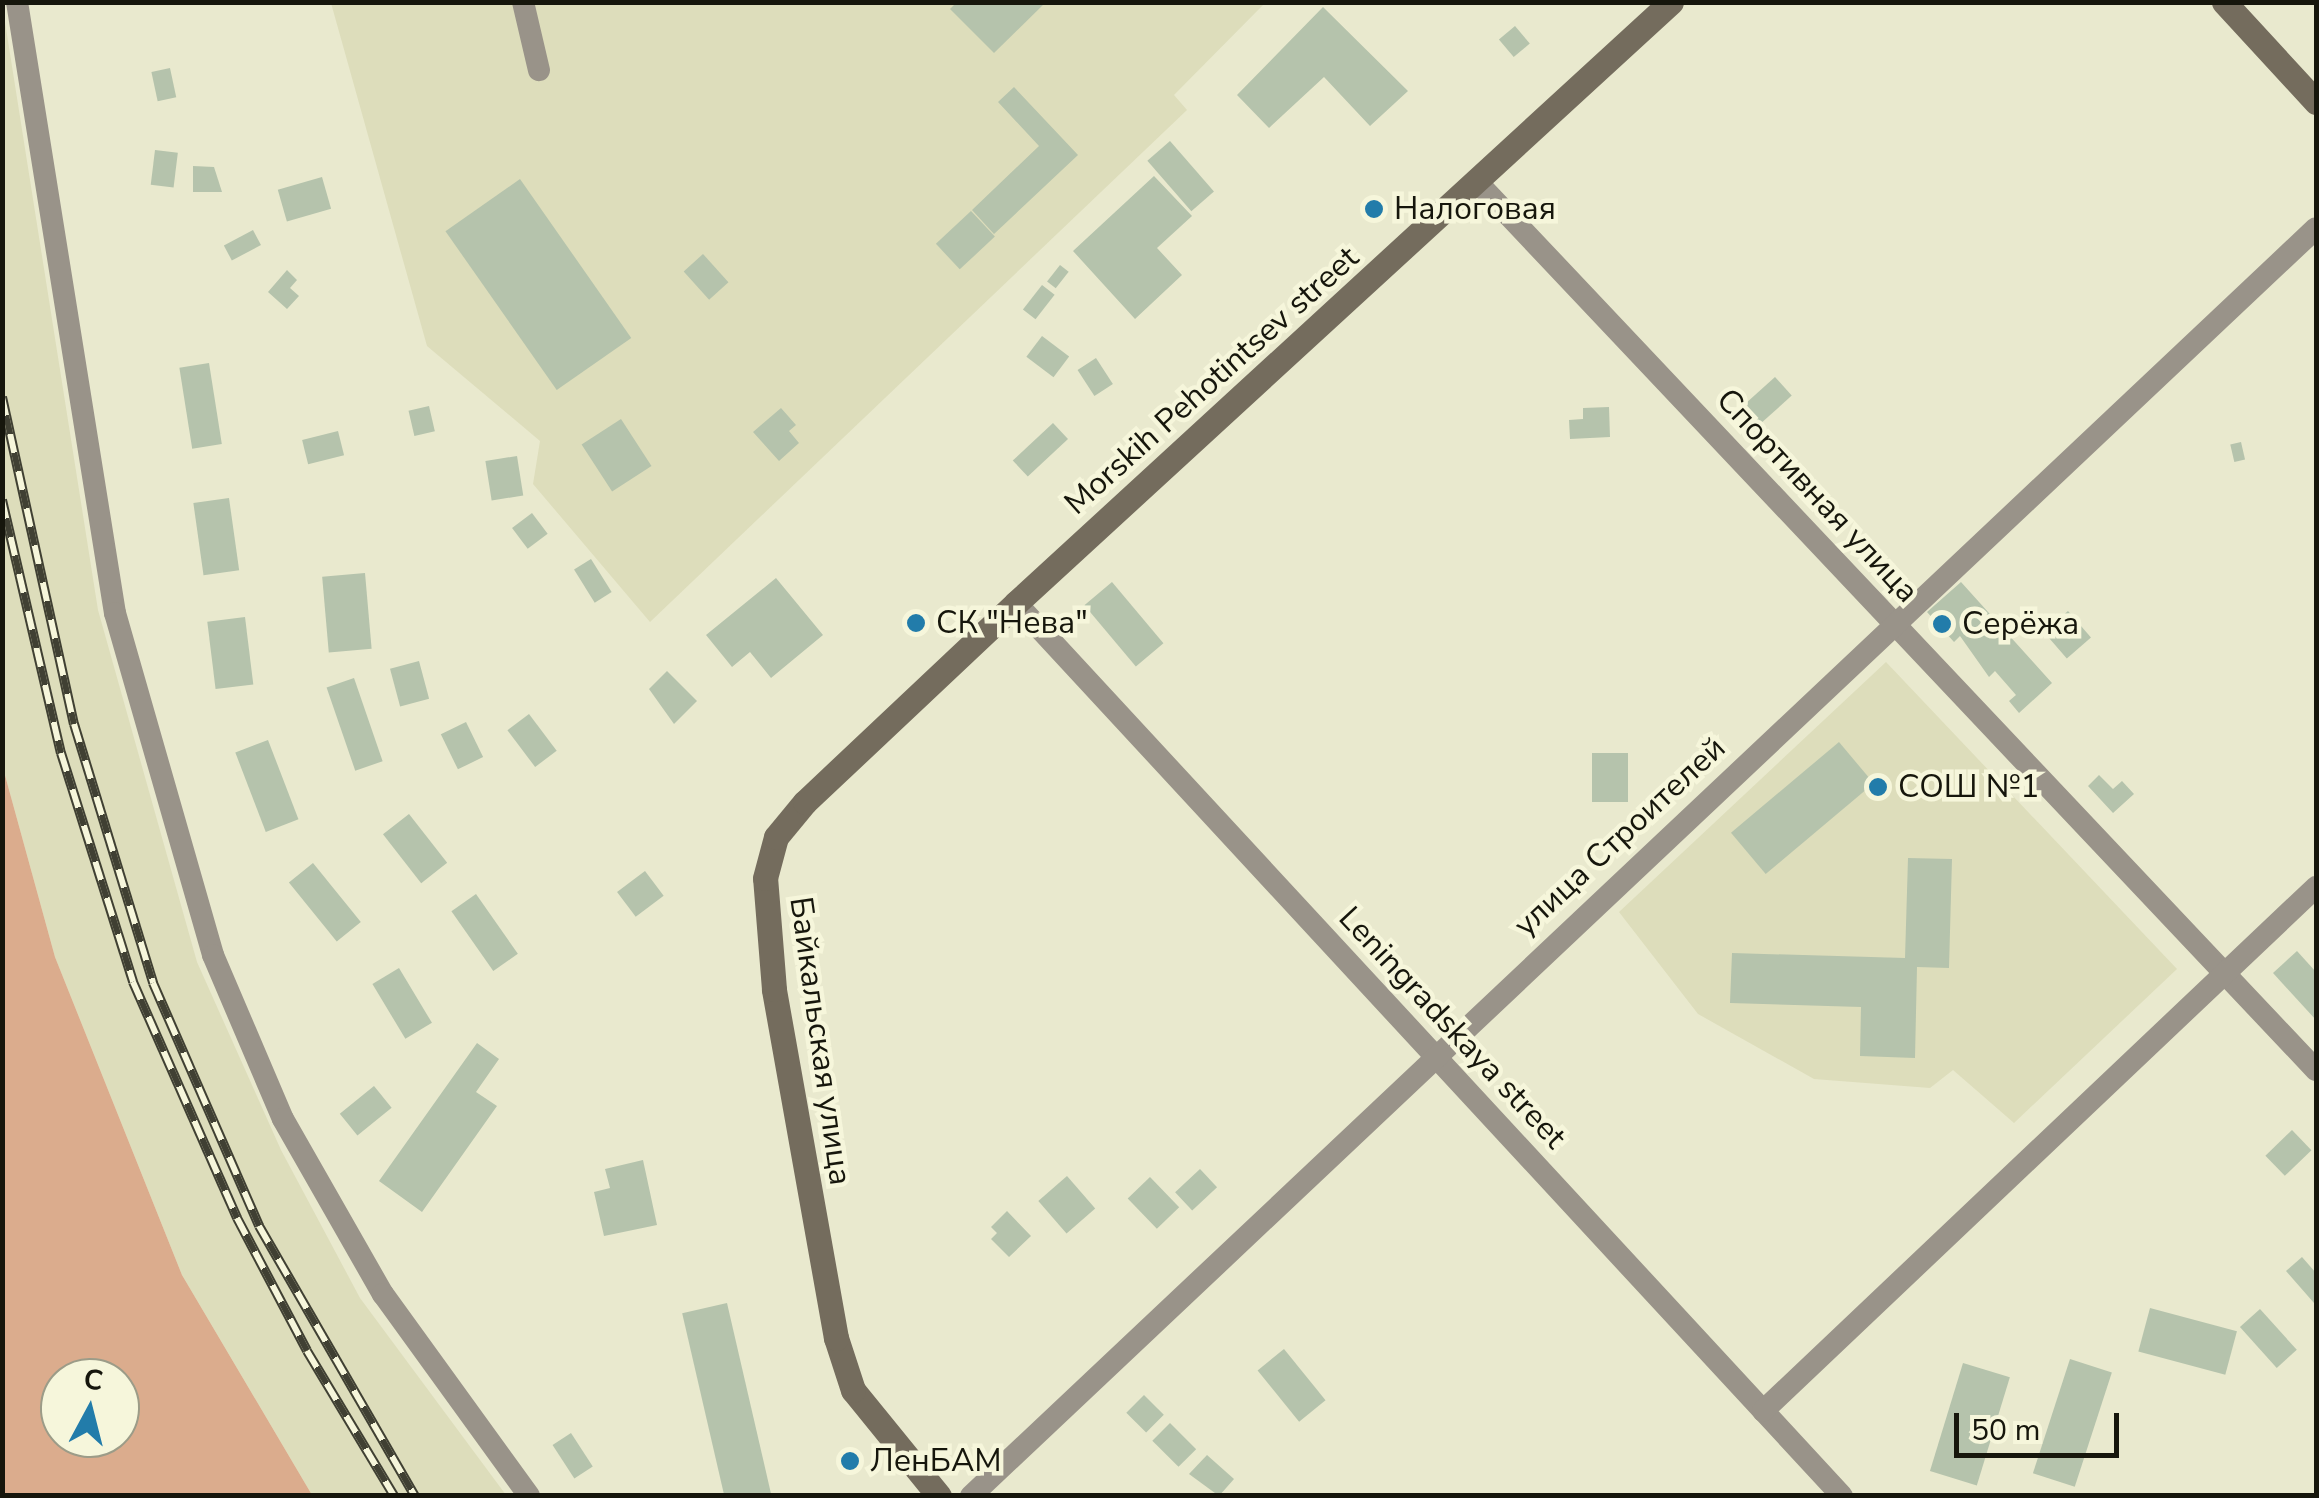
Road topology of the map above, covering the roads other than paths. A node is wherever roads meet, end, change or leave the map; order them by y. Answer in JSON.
{"nodes":[{"id":1,"x":17,"y":2,"type":"edge"},
{"id":2,"x":523,"y":2,"type":"edge"},
{"id":3,"x":1671,"y":2,"type":"edge"},
{"id":4,"x":2224,"y":2,"type":"edge"},
{"id":5,"x":539,"y":70,"type":"dead end"},
{"id":6,"x":2316,"y":102,"type":"edge"},
{"id":7,"x":1478,"y":183,"type":"junction"},
{"id":8,"x":2316,"y":228,"type":"edge"},
{"id":9,"x":1016,"y":603,"type":"junction"},
{"id":10,"x":1892,"y":624,"type":"junction"},
{"id":11,"x":2316,"y":887,"type":"edge"},
{"id":12,"x":2227,"y":971,"type":"junction"},
{"id":13,"x":1434,"y":1056,"type":"junction"},
{"id":14,"x":2316,"y":1070,"type":"edge"},
{"id":15,"x":1763,"y":1411,"type":"junction"},
{"id":16,"x":529,"y":1496,"type":"edge"},
{"id":17,"x":939,"y":1496,"type":"edge"},
{"id":18,"x":970,"y":1496,"type":"edge"},
{"id":19,"x":1842,"y":1496,"type":"edge"}],
"edges":[{"from":1,"to":16,"type":"street"},
{"from":2,"to":5,"type":"street"},
{"from":3,"to":7,"type":"street","name":"Morskih Pehotintsev street"},
{"from":4,"to":6,"type":"street"},
{"from":7,"to":9,"type":"street","name":"Morskih Pehotintsev street"},
{"from":7,"to":10,"type":"street","name":"Спортивная улица"},
{"from":8,"to":10,"type":"street","name":"улица Строителей"},
{"from":9,"to":13,"type":"street","name":"Leningradskaya street"},
{"from":9,"to":17,"type":"street","name":"Байкальская улица"},
{"from":10,"to":12,"type":"street","name":"Спортивная улица"},
{"from":10,"to":13,"type":"street","name":"улица Строителей"},
{"from":11,"to":12,"type":"street"},
{"from":12,"to":14,"type":"street","name":"Спортивная улица"},
{"from":12,"to":15,"type":"street"},
{"from":13,"to":15,"type":"street","name":"Leningradskaya street"},
{"from":13,"to":18,"type":"street","name":"улица Строителей"},
{"from":15,"to":19,"type":"street","name":"Leningradskaya street"}]}
